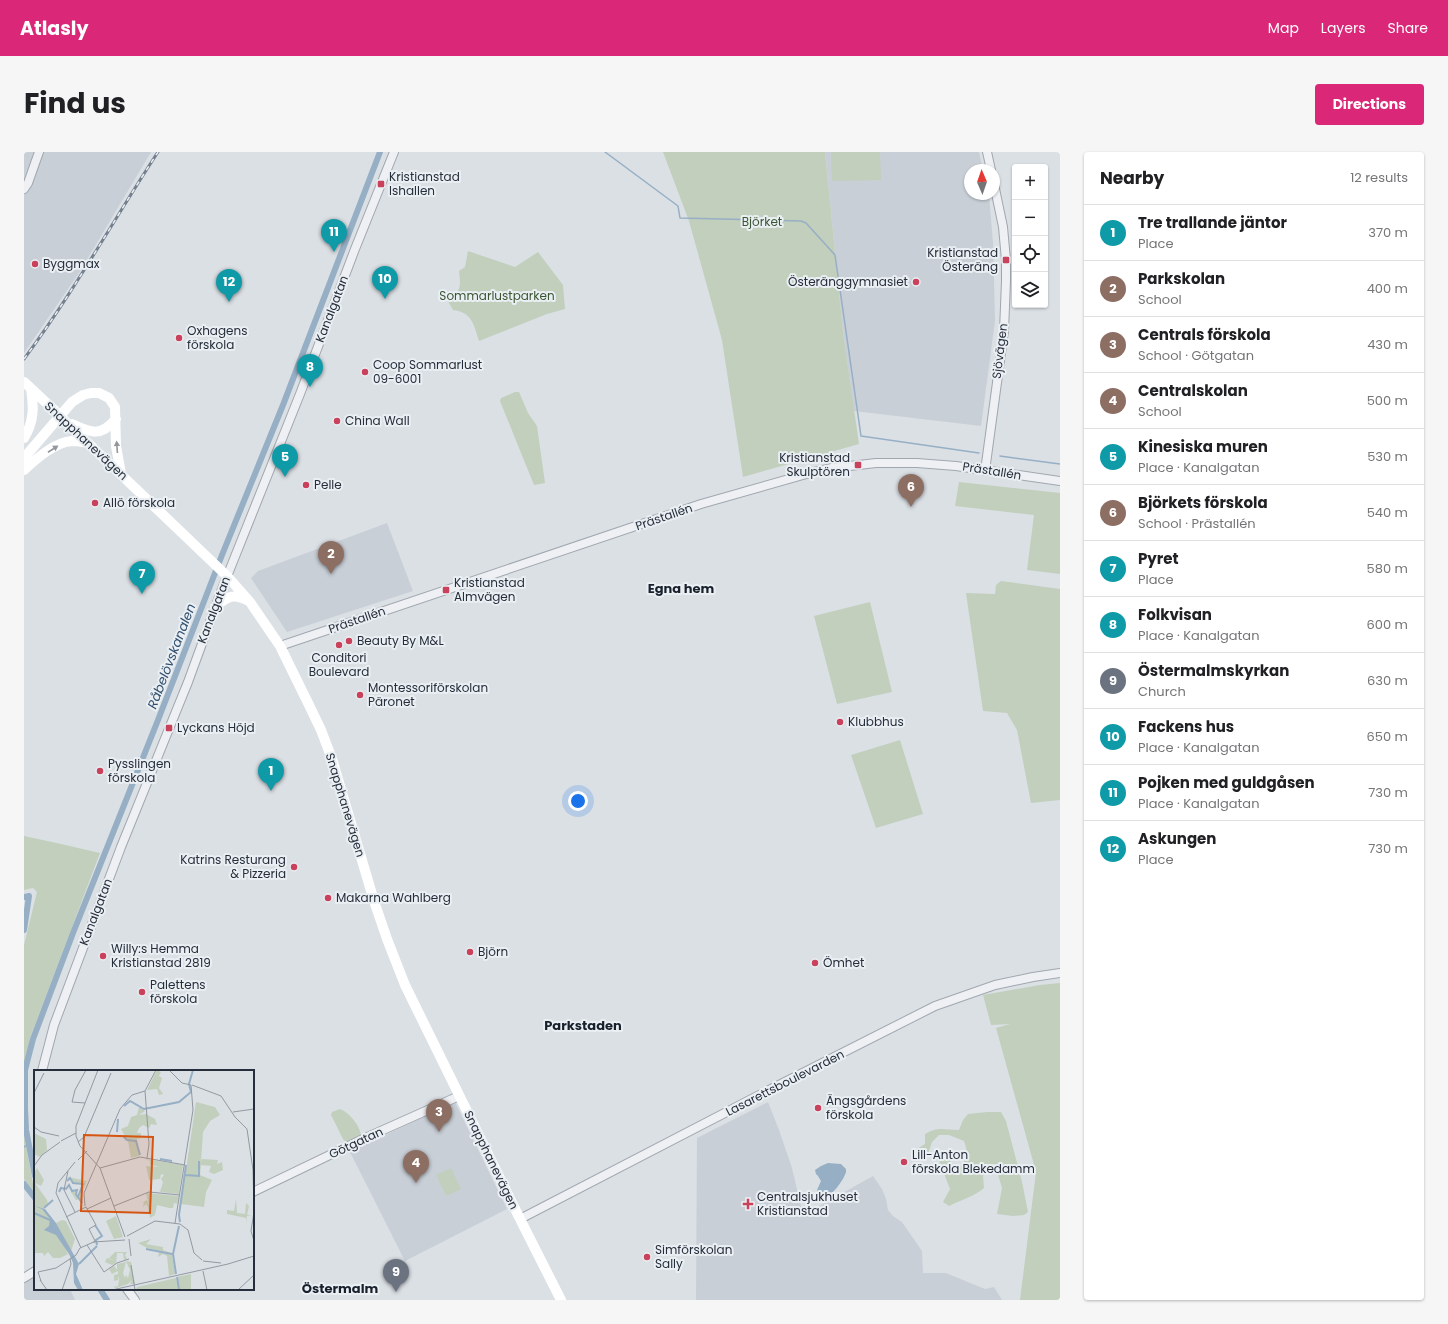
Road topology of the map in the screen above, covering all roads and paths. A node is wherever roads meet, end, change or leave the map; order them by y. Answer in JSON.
{"nodes":[{"id":1,"x":39,"y":152,"type":"edge"},
{"id":2,"x":394,"y":152,"type":"edge"},
{"id":3,"x":987,"y":152,"type":"edge"},
{"id":4,"x":990,"y":164,"type":"edge"},
{"id":5,"x":24,"y":190,"type":"edge"},
{"id":6,"x":997,"y":200,"type":"edge"},
{"id":7,"x":27,"y":386,"type":"edge"},
{"id":8,"x":116,"y":419,"type":"junction"},
{"id":9,"x":65,"y":421,"type":"junction"},
{"id":10,"x":24,"y":438,"type":"edge"},
{"id":11,"x":88,"y":443,"type":"junction"},
{"id":12,"x":24,"y":458,"type":"edge"},
{"id":13,"x":24,"y":470,"type":"edge"},
{"id":14,"x":985,"y":471,"type":"junction"},
{"id":15,"x":121,"y":474,"type":"junction"},
{"id":16,"x":1060,"y":481,"type":"edge"},
{"id":17,"x":227,"y":576,"type":"junction"},
{"id":18,"x":250,"y":602,"type":"junction"},
{"id":19,"x":215,"y":607,"type":"junction"},
{"id":20,"x":280,"y":646,"type":"junction"},
{"id":21,"x":1060,"y":973,"type":"edge"},
{"id":22,"x":42,"y":1070,"type":"edge"},
{"id":23,"x":459,"y":1096,"type":"junction"},
{"id":24,"x":254,"y":1192,"type":"edge"},
{"id":25,"x":520,"y":1220,"type":"junction"},
{"id":26,"x":34,"y":1272,"type":"edge"},
{"id":27,"x":24,"y":1278,"type":"edge"},
{"id":28,"x":128,"y":1290,"type":"edge"},
{"id":29,"x":135,"y":1300,"type":"edge"},
{"id":30,"x":561,"y":1300,"type":"edge"}],
"edges":[{"from":1,"to":5,"type":"street"},
{"from":2,"to":17,"type":"street","name":"Kanalgatan"},
{"from":3,"to":4,"type":"street"},
{"from":6,"to":14,"type":"street","name":"Sjövägen"},
{"from":7,"to":9,"type":"main road","name":"Snapphanevägen","bridge":true},
{"from":7,"to":10,"type":"main road"},
{"from":8,"to":9,"type":"main road"},
{"from":8,"to":12,"type":"main road"},
{"from":15,"to":8,"type":"main road","one_way":true},
{"from":9,"to":11,"type":"main road","name":"Snapphanevägen"},
{"from":13,"to":11,"type":"main road","one_way":true},
{"from":11,"to":15,"type":"main road","name":"Snapphanevägen"},
{"from":14,"to":16,"type":"street","name":"Prästallén"},
{"from":14,"to":20,"type":"street","name":"Prästallén"},
{"from":15,"to":17,"type":"main road","name":"Snapphanevägen"},
{"from":17,"to":18,"type":"main road","name":"Snapphanevägen"},
{"from":17,"to":19,"type":"street","name":"Kanalgatan"},
{"from":18,"to":19,"type":"main road"},
{"from":18,"to":20,"type":"main road","name":"Snapphanevägen"},
{"from":19,"to":22,"type":"street","name":"Kanalgatan"},
{"from":20,"to":23,"type":"main road","name":"Snapphanevägen"},
{"from":21,"to":25,"type":"street","name":"Lasarettsboulevarden"},
{"from":23,"to":24,"type":"street","name":"Götgatan"},
{"from":23,"to":25,"type":"main road","name":"Snapphanevägen"},
{"from":25,"to":30,"type":"main road","name":"Snapphanevägen"},
{"from":26,"to":27,"type":"street"},
{"from":28,"to":29,"type":"street"}]}
